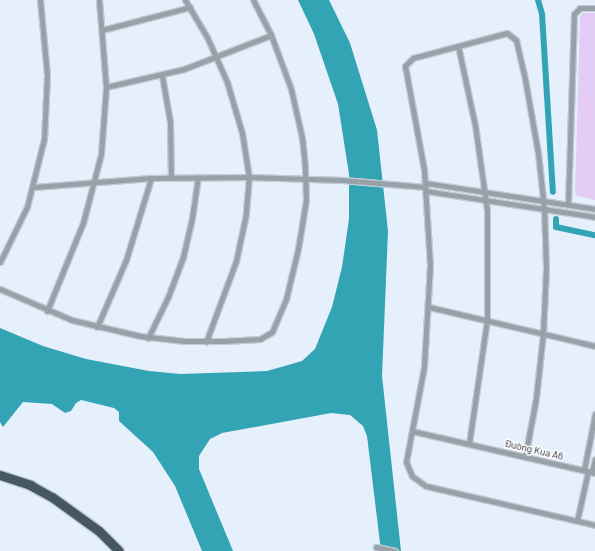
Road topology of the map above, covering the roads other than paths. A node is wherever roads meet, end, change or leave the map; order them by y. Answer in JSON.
{"nodes":[{"id":1,"x":40,"y":0,"type":"edge"},
{"id":2,"x":99,"y":0,"type":"edge"},
{"id":3,"x":185,"y":0,"type":"edge"},
{"id":4,"x":253,"y":0,"type":"edge"},
{"id":5,"x":190,"y":7,"type":"junction"},
{"id":6,"x":595,"y":8,"type":"edge"},
{"id":7,"x":102,"y":30,"type":"junction"},
{"id":8,"x":271,"y":34,"type":"junction"},
{"id":9,"x":458,"y":46,"type":"junction"},
{"id":10,"x":217,"y":58,"type":"junction"},
{"id":11,"x":162,"y":76,"type":"junction"},
{"id":12,"x":106,"y":87,"type":"junction"},
{"id":13,"x":198,"y":177,"type":"junction"},
{"id":14,"x":249,"y":177,"type":"junction"},
{"id":15,"x":151,"y":178,"type":"junction"},
{"id":16,"x":171,"y":178,"type":"junction"},
{"id":17,"x":306,"y":178,"type":"junction"},
{"id":18,"x":96,"y":182,"type":"junction"},
{"id":19,"x":34,"y":187,"type":"junction"},
{"id":20,"x":426,"y":187,"type":"junction"},
{"id":21,"x":485,"y":190,"type":"junction"},
{"id":22,"x":486,"y":199,"type":"junction"},
{"id":23,"x":544,"y":200,"type":"junction"},
{"id":24,"x":568,"y":204,"type":"junction"},
{"id":25,"x":544,"y":208,"type":"junction"},
{"id":26,"x":595,"y":209,"type":"edge"},
{"id":27,"x":595,"y":217,"type":"edge"},
{"id":28,"x":0,"y":262,"type":"edge"},
{"id":29,"x":0,"y":289,"type":"edge"},
{"id":30,"x":429,"y":307,"type":"junction"},
{"id":31,"x":47,"y":311,"type":"junction"},
{"id":32,"x":487,"y":320,"type":"junction"},
{"id":33,"x":97,"y":327,"type":"junction"},
{"id":34,"x":543,"y":334,"type":"junction"},
{"id":35,"x":148,"y":338,"type":"junction"},
{"id":36,"x":206,"y":342,"type":"junction"},
{"id":37,"x":595,"y":346,"type":"edge"},
{"id":38,"x":595,"y":414,"type":"edge"},
{"id":39,"x":412,"y":431,"type":"junction"},
{"id":40,"x":469,"y":444,"type":"junction"},
{"id":41,"x":526,"y":457,"type":"junction"},
{"id":42,"x":595,"y":459,"type":"edge"},
{"id":43,"x":590,"y":472,"type":"edge"},
{"id":44,"x":0,"y":475,"type":"edge"},
{"id":45,"x":577,"y":521,"type":"junction"},
{"id":46,"x":595,"y":525,"type":"edge"},
{"id":47,"x":376,"y":547,"type":"dead end"},
{"id":48,"x":119,"y":551,"type":"edge"},
{"id":49,"x":395,"y":551,"type":"edge"}],
"edges":[{"from":1,"to":19,"type":"street"},
{"from":2,"to":7,"type":"street"},
{"from":3,"to":5,"type":"street"},
{"from":4,"to":8,"type":"street"},
{"from":5,"to":7,"type":"street"},
{"from":5,"to":10,"type":"street"},
{"from":6,"to":24,"type":"street"},
{"from":7,"to":12,"type":"street"},
{"from":8,"to":10,"type":"street"},
{"from":8,"to":17,"type":"street"},
{"from":9,"to":20,"type":"street"},
{"from":9,"to":21,"type":"street"},
{"from":9,"to":23,"type":"street"},
{"from":10,"to":11,"type":"street"},
{"from":10,"to":14,"type":"street"},
{"from":11,"to":12,"type":"street"},
{"from":11,"to":16,"type":"street"},
{"from":12,"to":18,"type":"street"},
{"from":13,"to":14,"type":"street"},
{"from":13,"to":16,"type":"street"},
{"from":13,"to":35,"type":"street"},
{"from":14,"to":17,"type":"street"},
{"from":14,"to":36,"type":"street"},
{"from":15,"to":16,"type":"street"},
{"from":15,"to":18,"type":"street"},
{"from":15,"to":33,"type":"street"},
{"from":17,"to":20,"type":"street"},
{"from":17,"to":36,"type":"street"},
{"from":18,"to":19,"type":"street"},
{"from":18,"to":31,"type":"street"},
{"from":19,"to":28,"type":"street"},
{"from":20,"to":21,"type":"street"},
{"from":20,"to":22,"type":"street"},
{"from":20,"to":30,"type":"street"},
{"from":21,"to":22,"type":"street"},
{"from":21,"to":23,"type":"street"},
{"from":22,"to":25,"type":"street"},
{"from":22,"to":32,"type":"street"},
{"from":23,"to":24,"type":"street"},
{"from":23,"to":25,"type":"street"},
{"from":24,"to":26,"type":"street"},
{"from":25,"to":27,"type":"street"},
{"from":25,"to":34,"type":"street"},
{"from":29,"to":31,"type":"street"},
{"from":30,"to":32,"type":"street"},
{"from":30,"to":39,"type":"street"},
{"from":31,"to":33,"type":"street"},
{"from":32,"to":34,"type":"street"},
{"from":32,"to":40,"type":"street"},
{"from":33,"to":35,"type":"street"},
{"from":34,"to":37,"type":"street"},
{"from":34,"to":41,"type":"street"},
{"from":35,"to":36,"type":"street"},
{"from":38,"to":43,"type":"street"},
{"from":39,"to":40,"type":"street","name":"Đường Kua A6"},
{"from":39,"to":45,"type":"street"},
{"from":40,"to":41,"type":"street","name":"Đường Kua A6"},
{"from":41,"to":43,"type":"street","name":"Đường Kua A6"},
{"from":42,"to":43,"type":"street"},
{"from":43,"to":45,"type":"street"},
{"from":44,"to":48,"type":"highway"},
{"from":45,"to":46,"type":"street"},
{"from":47,"to":49,"type":"street"}]}
